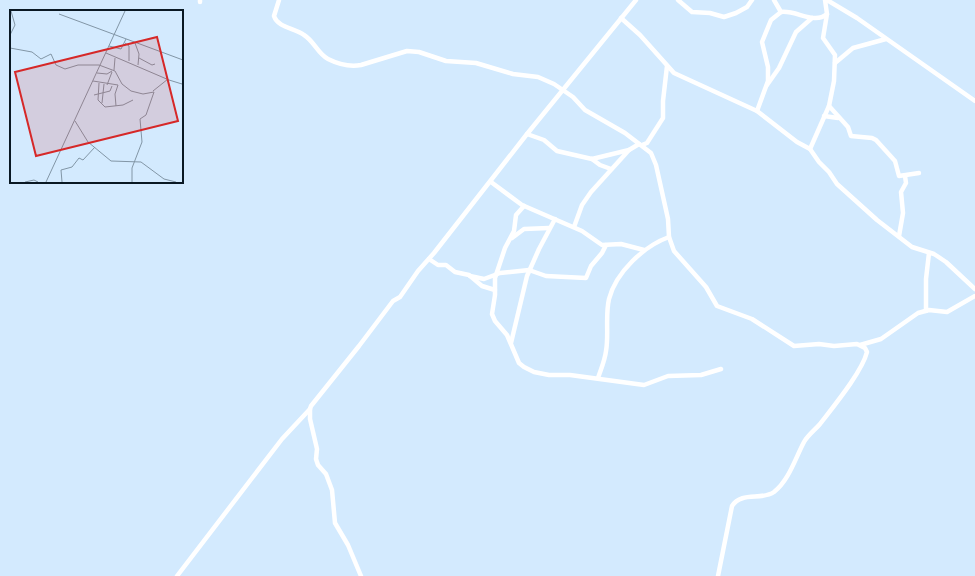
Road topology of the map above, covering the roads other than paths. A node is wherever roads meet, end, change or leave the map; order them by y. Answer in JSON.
{"nodes":[{"id":1,"x":279,"y":0,"type":"edge"},
{"id":2,"x":636,"y":0,"type":"edge"},
{"id":3,"x":678,"y":0,"type":"edge"},
{"id":4,"x":752,"y":0,"type":"edge"},
{"id":5,"x":774,"y":0,"type":"edge"},
{"id":6,"x":826,"y":0,"type":"edge"},
{"id":7,"x":781,"y":12,"type":"junction"},
{"id":8,"x":827,"y":14,"type":"junction"},
{"id":9,"x":621,"y":18,"type":"junction"},
{"id":10,"x":812,"y":18,"type":"junction"},
{"id":11,"x":886,"y":39,"type":"junction"},
{"id":12,"x":835,"y":63,"type":"junction"},
{"id":13,"x":667,"y":66,"type":"junction"},
{"id":14,"x":554,"y":84,"type":"junction"},
{"id":15,"x":767,"y":85,"type":"junction"},
{"id":16,"x":563,"y":90,"type":"junction"},
{"id":17,"x":558,"y":97,"type":"junction"},
{"id":18,"x":975,"y":101,"type":"edge"},
{"id":19,"x":828,"y":106,"type":"junction"},
{"id":20,"x":757,"y":111,"type":"junction"},
{"id":21,"x":824,"y":116,"type":"junction"},
{"id":22,"x":838,"y":118,"type":"junction"},
{"id":23,"x":527,"y":134,"type":"junction"},
{"id":24,"x":640,"y":144,"type":"junction"},
{"id":25,"x":810,"y":149,"type":"junction"},
{"id":26,"x":629,"y":150,"type":"junction"},
{"id":27,"x":592,"y":159,"type":"junction"},
{"id":28,"x":611,"y":169,"type":"junction"},
{"id":29,"x":919,"y":173,"type":"dead end"},
{"id":30,"x":905,"y":176,"type":"junction"},
{"id":31,"x":491,"y":182,"type":"junction"},
{"id":32,"x":524,"y":206,"type":"junction"},
{"id":33,"x":555,"y":220,"type":"junction"},
{"id":34,"x":574,"y":227,"type":"junction"},
{"id":35,"x":549,"y":228,"type":"junction"},
{"id":36,"x":899,"y":236,"type":"junction"},
{"id":37,"x":669,"y":237,"type":"junction"},
{"id":38,"x":509,"y":240,"type":"junction"},
{"id":39,"x":606,"y":245,"type":"junction"},
{"id":40,"x":644,"y":250,"type":"junction"},
{"id":41,"x":929,"y":253,"type":"junction"},
{"id":42,"x":429,"y":259,"type":"junction"},
{"id":43,"x":529,"y":270,"type":"junction"},
{"id":44,"x":496,"y":274,"type":"junction"},
{"id":45,"x":470,"y":276,"type":"junction"},
{"id":46,"x":495,"y":290,"type":"junction"},
{"id":47,"x":975,"y":290,"type":"edge"},
{"id":48,"x":975,"y":296,"type":"edge"},
{"id":49,"x":926,"y":311,"type":"junction"},
{"id":50,"x":511,"y":342,"type":"junction"},
{"id":51,"x":860,"y":345,"type":"junction"},
{"id":52,"x":721,"y":369,"type":"dead end"},
{"id":53,"x":598,"y":378,"type":"junction"},
{"id":54,"x":310,"y":409,"type":"junction"},
{"id":55,"x":305,"y":413,"type":"junction"},
{"id":56,"x":310,"y":419,"type":"junction"},
{"id":57,"x":177,"y":576,"type":"edge"},
{"id":58,"x":361,"y":576,"type":"edge"},
{"id":59,"x":718,"y":576,"type":"edge"}],
"edges":[{"from":1,"to":14,"type":"street"},
{"from":2,"to":9,"type":"street"},
{"from":3,"to":4,"type":"street"},
{"from":5,"to":7,"type":"street"},
{"from":6,"to":8,"type":"street"},
{"from":6,"to":11,"type":"street"},
{"from":7,"to":10,"type":"street"},
{"from":7,"to":15,"type":"street"},
{"from":8,"to":10,"type":"street"},
{"from":8,"to":12,"type":"street"},
{"from":9,"to":13,"type":"street"},
{"from":9,"to":16,"type":"street"},
{"from":10,"to":15,"type":"street"},
{"from":11,"to":12,"type":"street"},
{"from":11,"to":18,"type":"street"},
{"from":12,"to":19,"type":"street"},
{"from":13,"to":20,"type":"street"},
{"from":13,"to":24,"type":"street"},
{"from":14,"to":16,"type":"street"},
{"from":14,"to":17,"type":"street"},
{"from":15,"to":20,"type":"street"},
{"from":16,"to":17,"type":"street"},
{"from":16,"to":24,"type":"street"},
{"from":17,"to":23,"type":"street"},
{"from":19,"to":21,"type":"street"},
{"from":19,"to":22,"type":"street"},
{"from":20,"to":25,"type":"street"},
{"from":21,"to":22,"type":"street"},
{"from":21,"to":25,"type":"street"},
{"from":22,"to":30,"type":"street"},
{"from":23,"to":27,"type":"street"},
{"from":23,"to":31,"type":"street"},
{"from":24,"to":26,"type":"street"},
{"from":24,"to":37,"type":"street"},
{"from":25,"to":36,"type":"street"},
{"from":26,"to":27,"type":"street"},
{"from":26,"to":28,"type":"street"},
{"from":27,"to":28,"type":"street"},
{"from":28,"to":34,"type":"street"},
{"from":29,"to":30,"type":"street"},
{"from":30,"to":36,"type":"street"},
{"from":31,"to":32,"type":"street"},
{"from":31,"to":42,"type":"street"},
{"from":32,"to":33,"type":"street"},
{"from":32,"to":38,"type":"street"},
{"from":33,"to":34,"type":"street"},
{"from":33,"to":35,"type":"street"},
{"from":34,"to":39,"type":"street"},
{"from":35,"to":38,"type":"street"},
{"from":35,"to":43,"type":"street"},
{"from":36,"to":41,"type":"street"},
{"from":37,"to":40,"type":"street"},
{"from":37,"to":51,"type":"street"},
{"from":38,"to":44,"type":"street"},
{"from":39,"to":40,"type":"street"},
{"from":39,"to":43,"type":"street"},
{"from":40,"to":53,"type":"street"},
{"from":41,"to":47,"type":"street"},
{"from":41,"to":49,"type":"street"},
{"from":42,"to":45,"type":"street"},
{"from":42,"to":54,"type":"street"},
{"from":43,"to":44,"type":"street"},
{"from":43,"to":50,"type":"street"},
{"from":44,"to":45,"type":"street"},
{"from":44,"to":46,"type":"street"},
{"from":45,"to":46,"type":"street"},
{"from":46,"to":50,"type":"street"},
{"from":48,"to":49,"type":"street"},
{"from":49,"to":51,"type":"street"},
{"from":50,"to":53,"type":"street"},
{"from":51,"to":59,"type":"street"},
{"from":52,"to":53,"type":"street"},
{"from":54,"to":55,"type":"street"},
{"from":54,"to":56,"type":"street"},
{"from":55,"to":56,"type":"street"},
{"from":55,"to":57,"type":"street"},
{"from":56,"to":58,"type":"street"}]}
